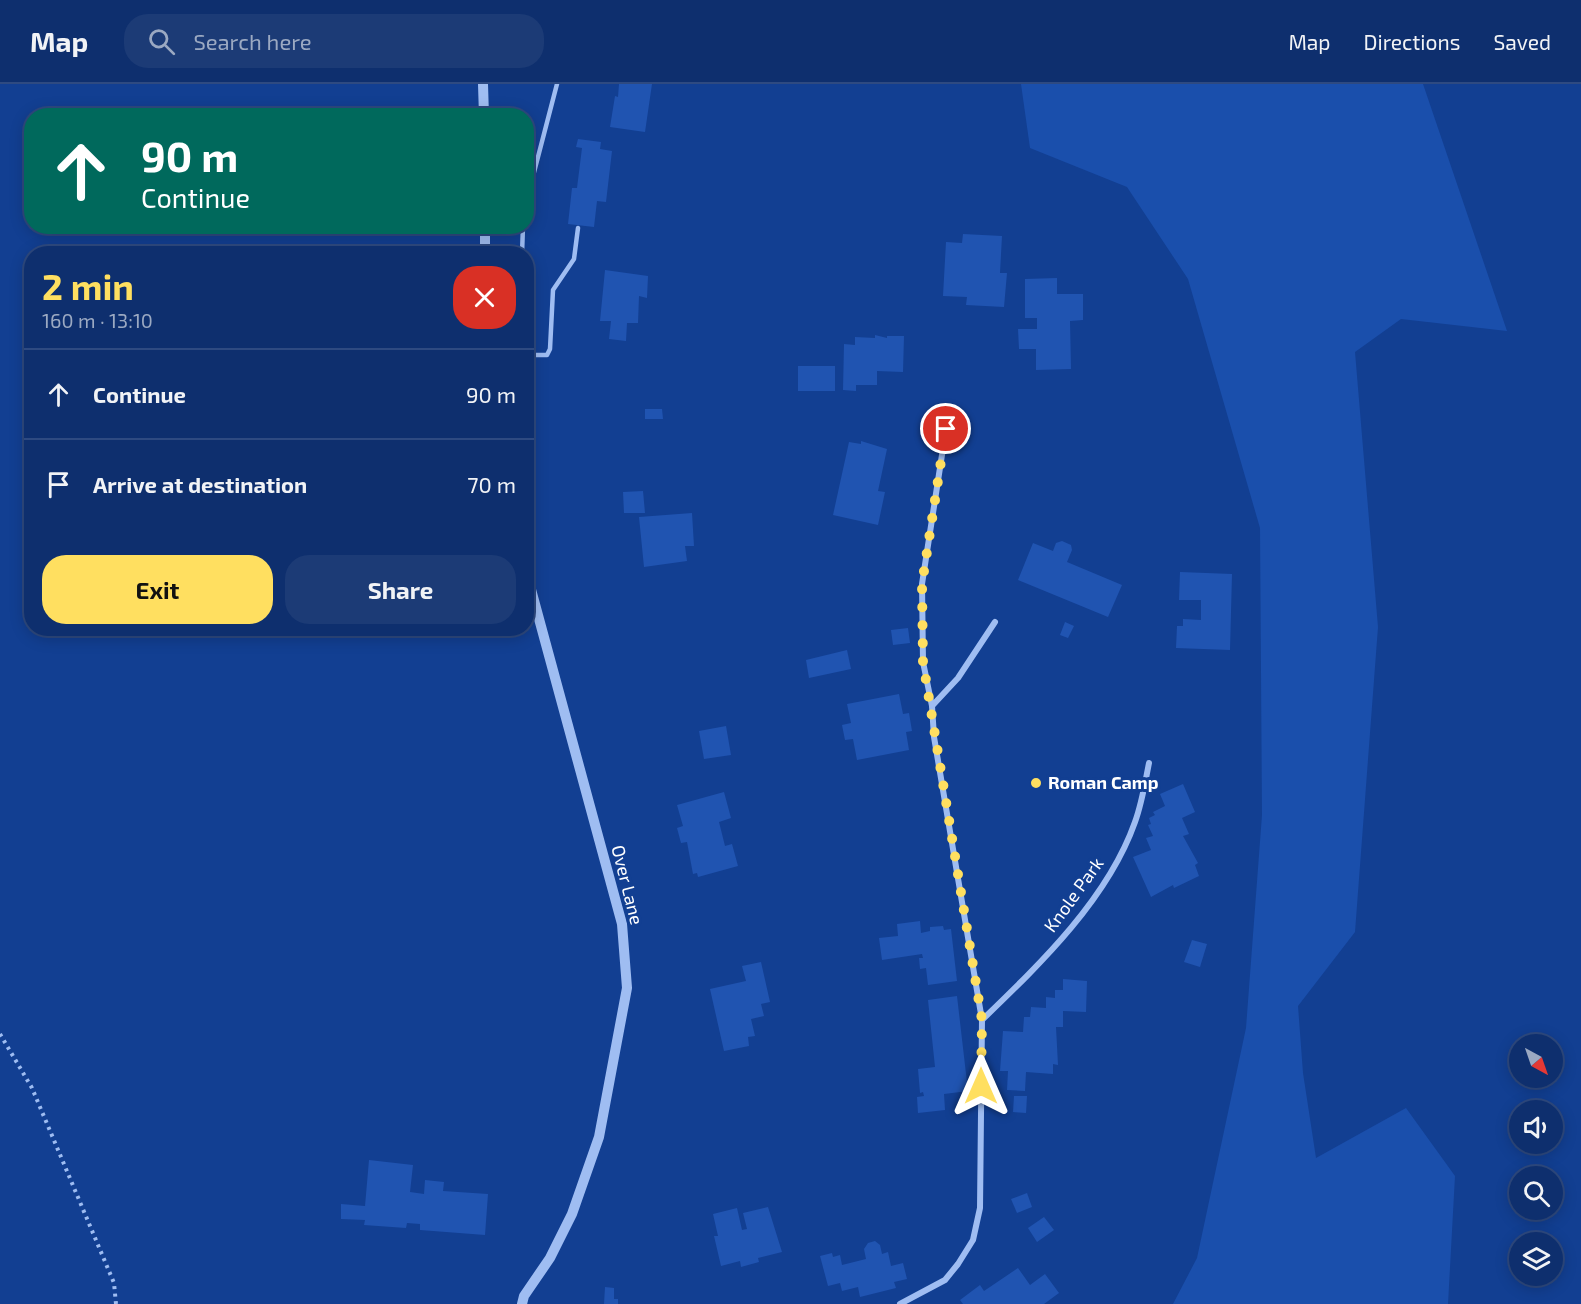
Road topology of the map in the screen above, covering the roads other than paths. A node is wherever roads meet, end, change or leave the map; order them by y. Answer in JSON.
{"nodes":[{"id":1,"x":483,"y":84,"type":"edge"},
{"id":2,"x":557,"y":84,"type":"edge"},
{"id":3,"x":484,"y":108,"type":"edge"},
{"id":4,"x":534,"y":172,"type":"edge"},
{"id":5,"x":578,"y":228,"type":"dead end"},
{"id":6,"x":534,"y":354,"type":"edge"},
{"id":7,"x":946,"y":429,"type":"dead end"},
{"id":8,"x":534,"y":601,"type":"edge"},
{"id":9,"x":996,"y":622,"type":"dead end"},
{"id":10,"x":932,"y":706,"type":"junction"},
{"id":11,"x":1149,"y":764,"type":"dead end"},
{"id":12,"x":982,"y":1020,"type":"junction"},
{"id":13,"x":522,"y":1304,"type":"edge"},
{"id":14,"x":900,"y":1304,"type":"edge"}],
"edges":[{"from":1,"to":3,"type":"street"},
{"from":2,"to":4,"type":"lane"},
{"from":5,"to":6,"type":"lane"},
{"from":7,"to":10,"type":"street"},
{"from":8,"to":13,"type":"street","name":"Over Lane"},
{"from":9,"to":10,"type":"street"},
{"from":10,"to":12,"type":"street"},
{"from":11,"to":12,"type":"street","name":"Knole Park"},
{"from":12,"to":14,"type":"street"}]}
